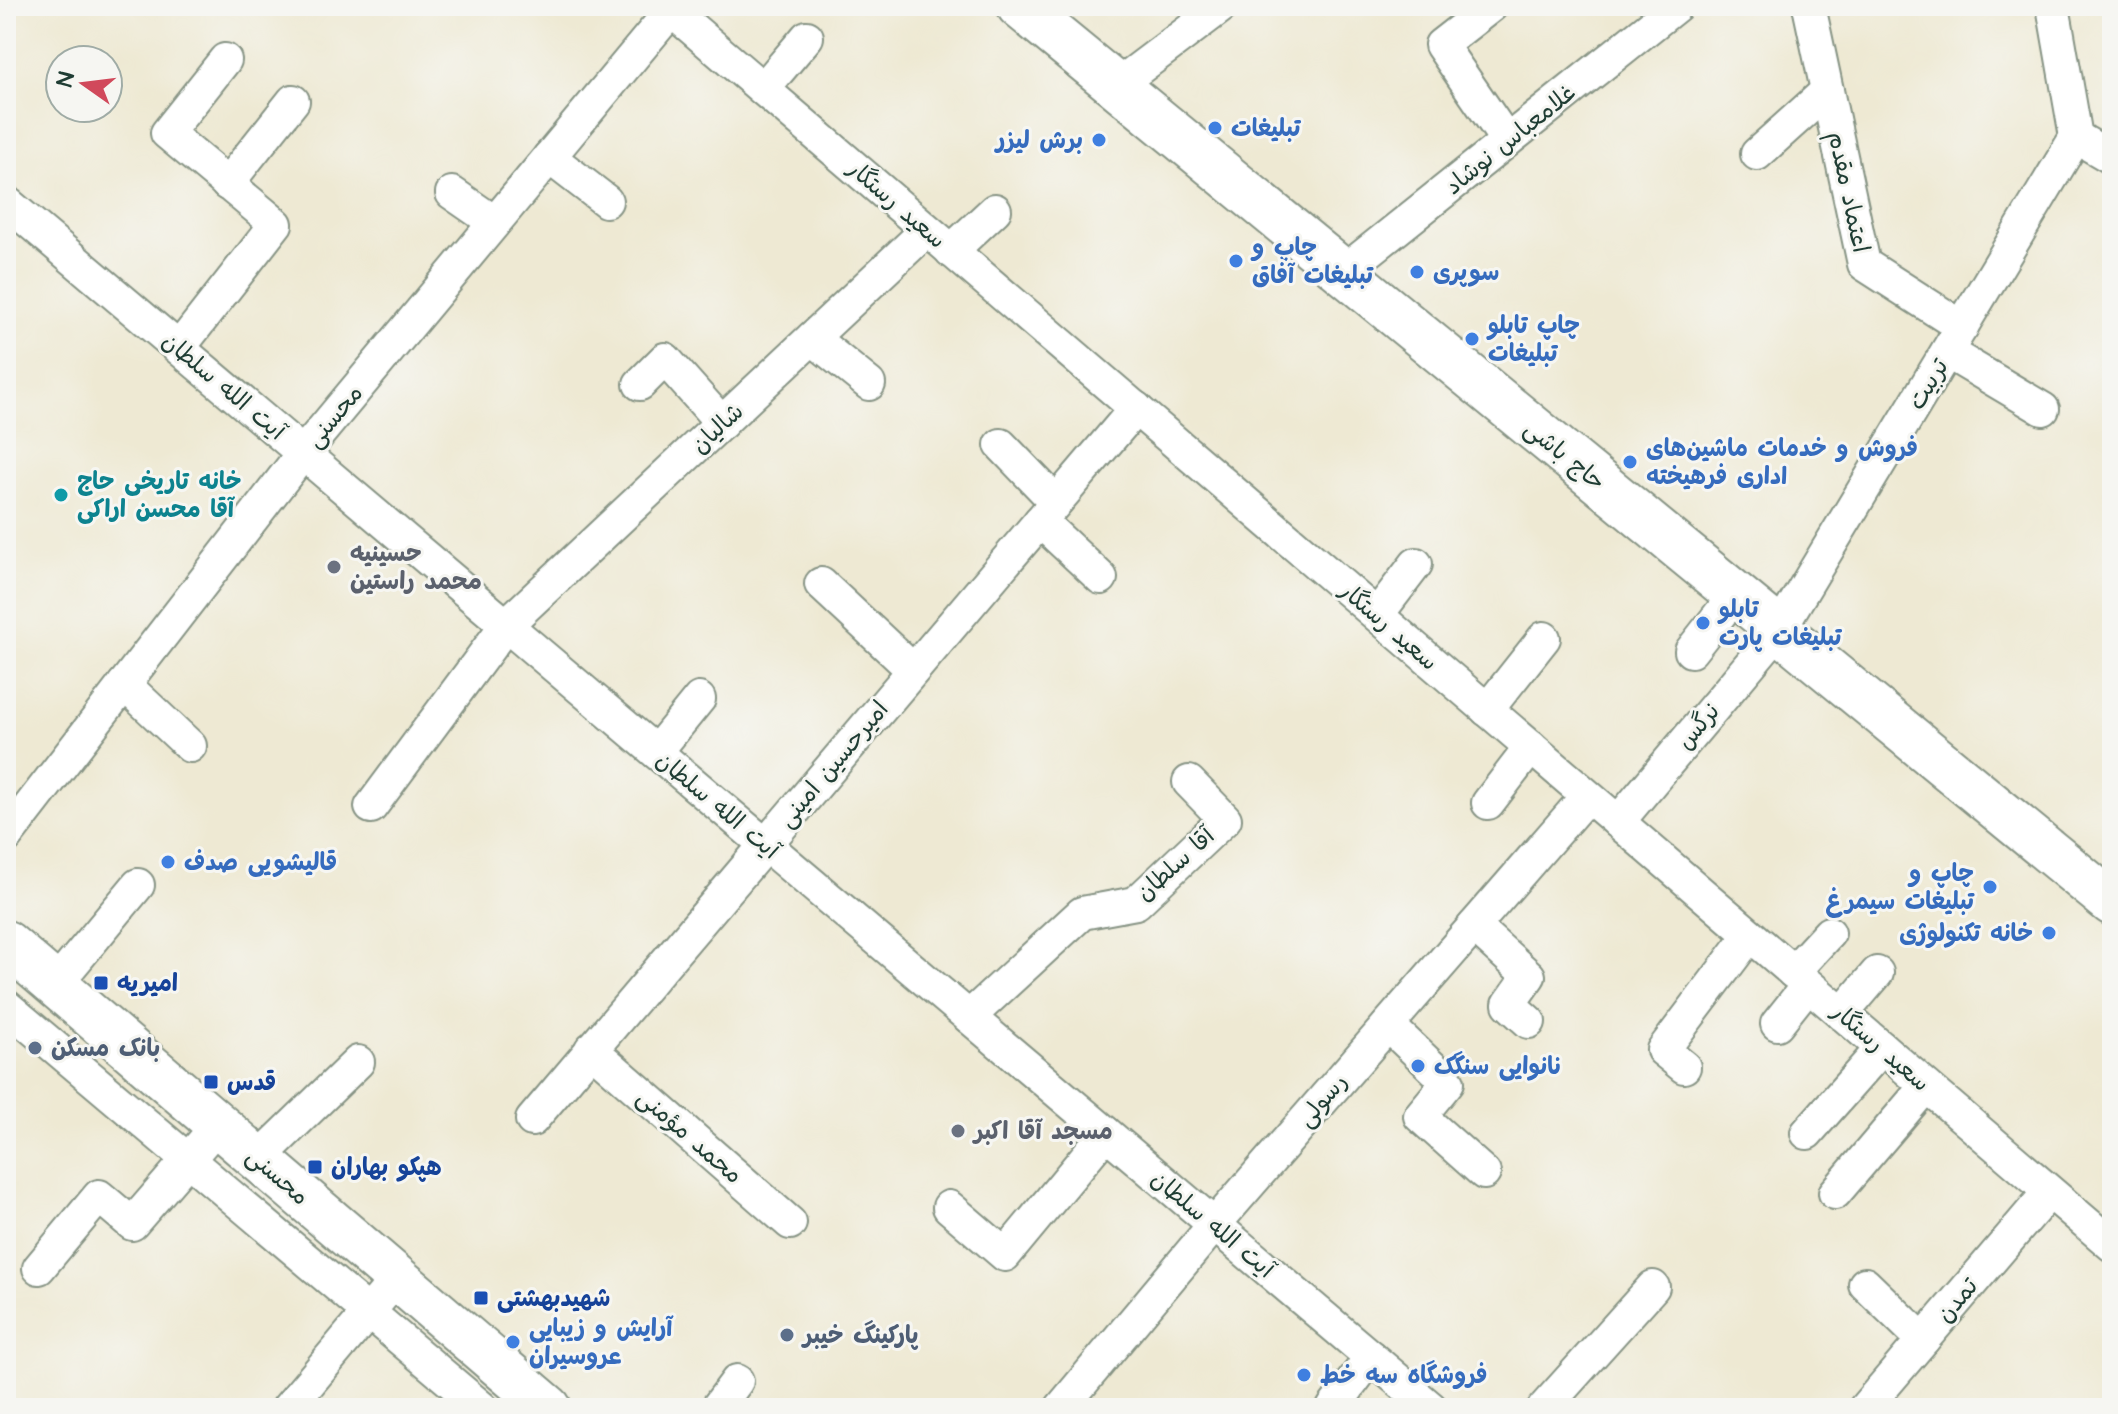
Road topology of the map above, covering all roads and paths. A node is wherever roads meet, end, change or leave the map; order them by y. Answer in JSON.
{"nodes":[{"id":1,"x":1019,"y":6,"type":"edge"},
{"id":2,"x":1222,"y":6,"type":"edge"},
{"id":3,"x":1491,"y":6,"type":"edge"},
{"id":4,"x":1676,"y":6,"type":"edge"},
{"id":5,"x":1809,"y":6,"type":"edge"},
{"id":6,"x":2053,"y":6,"type":"edge"},
{"id":7,"x":671,"y":8,"type":"edge"},
{"id":8,"x":807,"y":37,"type":"dead end"},
{"id":9,"x":225,"y":60,"type":"dead end"},
{"id":10,"x":1116,"y":86,"type":"junction"},
{"id":11,"x":763,"y":89,"type":"junction"},
{"id":12,"x":1827,"y":91,"type":"junction"},
{"id":13,"x":293,"y":101,"type":"dead end"},
{"id":14,"x":2076,"y":137,"type":"junction"},
{"id":15,"x":1507,"y":141,"type":"junction"},
{"id":16,"x":1757,"y":154,"type":"dead end"},
{"id":17,"x":549,"y":157,"type":"junction"},
{"id":18,"x":2112,"y":158,"type":"edge"},
{"id":19,"x":227,"y":184,"type":"junction"},
{"id":20,"x":452,"y":193,"type":"dead end"},
{"id":21,"x":606,"y":201,"type":"dead end"},
{"id":22,"x":6,"y":202,"type":"edge"},
{"id":23,"x":995,"y":210,"type":"dead end"},
{"id":24,"x":494,"y":222,"type":"junction"},
{"id":25,"x":939,"y":240,"type":"junction"},
{"id":26,"x":1343,"y":272,"type":"junction"},
{"id":27,"x":812,"y":338,"type":"junction"},
{"id":28,"x":1954,"y":339,"type":"junction"},
{"id":29,"x":179,"y":348,"type":"junction"},
{"id":30,"x":640,"y":384,"type":"dead end"},
{"id":31,"x":869,"y":384,"type":"dead end"},
{"id":32,"x":1136,"y":408,"type":"junction"},
{"id":33,"x":2043,"y":409,"type":"dead end"},
{"id":34,"x":722,"y":423,"type":"junction"},
{"id":35,"x":1001,"y":445,"type":"dead end"},
{"id":36,"x":303,"y":453,"type":"junction"},
{"id":37,"x":1048,"y":511,"type":"junction"},
{"id":38,"x":1416,"y":564,"type":"dead end"},
{"id":39,"x":1101,"y":578,"type":"dead end"},
{"id":40,"x":821,"y":584,"type":"dead end"},
{"id":41,"x":1735,"y":595,"type":"junction"},
{"id":42,"x":1377,"y":615,"type":"junction"},
{"id":43,"x":506,"y":625,"type":"junction"},
{"id":44,"x":1779,"y":630,"type":"junction"},
{"id":45,"x":1544,"y":638,"type":"dead end"},
{"id":46,"x":1691,"y":651,"type":"dead end"},
{"id":47,"x":913,"y":670,"type":"junction"},
{"id":48,"x":124,"y":684,"type":"junction"},
{"id":49,"x":699,"y":699,"type":"dead end"},
{"id":50,"x":1487,"y":710,"type":"junction"},
{"id":51,"x":190,"y":746,"type":"dead end"},
{"id":52,"x":1531,"y":747,"type":"junction"},
{"id":53,"x":656,"y":752,"type":"junction"},
{"id":54,"x":1189,"y":782,"type":"dead end"},
{"id":55,"x":1587,"y":796,"type":"junction"},
{"id":56,"x":1488,"y":803,"type":"dead end"},
{"id":57,"x":371,"y":807,"type":"dead end"},
{"id":58,"x":1618,"y":822,"type":"junction"},
{"id":59,"x":6,"y":837,"type":"edge"},
{"id":60,"x":764,"y":844,"type":"junction"},
{"id":61,"x":138,"y":885,"type":"dead end"},
{"id":62,"x":2112,"y":903,"type":"edge"},
{"id":63,"x":1474,"y":926,"type":"junction"},
{"id":64,"x":1829,"y":933,"type":"dead end"},
{"id":65,"x":1750,"y":935,"type":"junction"},
{"id":66,"x":6,"y":943,"type":"edge"},
{"id":67,"x":1877,"y":973,"type":"dead end"},
{"id":68,"x":1800,"y":979,"type":"junction"},
{"id":69,"x":55,"y":985,"type":"junction"},
{"id":70,"x":6,"y":1006,"type":"edge"},
{"id":71,"x":1842,"y":1014,"type":"junction"},
{"id":72,"x":969,"y":1017,"type":"junction"},
{"id":73,"x":1529,"y":1022,"type":"dead end"},
{"id":74,"x":1777,"y":1024,"type":"dead end"},
{"id":75,"x":1388,"y":1025,"type":"junction"},
{"id":76,"x":1882,"y":1048,"type":"junction"},
{"id":77,"x":591,"y":1049,"type":"junction"},
{"id":78,"x":358,"y":1062,"type":"dead end"},
{"id":79,"x":1684,"y":1067,"type":"dead end"},
{"id":80,"x":1926,"y":1086,"type":"junction"},
{"id":81,"x":532,"y":1120,"type":"dead end"},
{"id":82,"x":218,"y":1125,"type":"junction"},
{"id":83,"x":1106,"y":1133,"type":"junction"},
{"id":84,"x":1807,"y":1133,"type":"dead end"},
{"id":85,"x":258,"y":1159,"type":"junction"},
{"id":86,"x":188,"y":1160,"type":"junction"},
{"id":87,"x":1484,"y":1173,"type":"dead end"},
{"id":88,"x":2049,"y":1192,"type":"junction"},
{"id":89,"x":1835,"y":1193,"type":"dead end"},
{"id":90,"x":949,"y":1207,"type":"dead end"},
{"id":91,"x":790,"y":1223,"type":"dead end"},
{"id":92,"x":1214,"y":1225,"type":"junction"},
{"id":93,"x":2112,"y":1245,"type":"edge"},
{"id":94,"x":39,"y":1268,"type":"dead end"},
{"id":95,"x":397,"y":1278,"type":"junction"},
{"id":96,"x":1865,"y":1284,"type":"dead end"},
{"id":97,"x":1653,"y":1287,"type":"dead end"},
{"id":98,"x":369,"y":1312,"type":"junction"},
{"id":99,"x":1923,"y":1340,"type":"junction"},
{"id":100,"x":1371,"y":1357,"type":"junction"},
{"id":101,"x":737,"y":1381,"type":"dead end"},
{"id":102,"x":288,"y":1408,"type":"edge"},
{"id":103,"x":482,"y":1408,"type":"edge"},
{"id":104,"x":549,"y":1408,"type":"edge"},
{"id":105,"x":717,"y":1408,"type":"edge"},
{"id":106,"x":1061,"y":1408,"type":"edge"},
{"id":107,"x":1333,"y":1408,"type":"edge"},
{"id":108,"x":1431,"y":1408,"type":"edge"},
{"id":109,"x":1544,"y":1408,"type":"edge"},
{"id":110,"x":1865,"y":1408,"type":"edge"}],
"edges":[{"from":1,"to":10,"type":"street","name":"حاج باشی"},
{"from":2,"to":10,"type":"street"},
{"from":3,"to":15,"type":"street"},
{"from":4,"to":15,"type":"street","name":"غلامعباس نوشاد"},
{"from":5,"to":12,"type":"street","name":"اعتماد مقدم"},
{"from":6,"to":14,"type":"street"},
{"from":7,"to":11,"type":"street","name":"سعید رستگار"},
{"from":7,"to":17,"type":"street","name":"محسنی"},
{"from":8,"to":11,"type":"street"},
{"from":9,"to":19,"type":"street"},
{"from":10,"to":26,"type":"street","name":"حاج باشی"},
{"from":11,"to":25,"type":"street","name":"سعید رستگار"},
{"from":12,"to":16,"type":"street"},
{"from":12,"to":28,"type":"street","name":"اعتماد مقدم"},
{"from":13,"to":19,"type":"street"},
{"from":14,"to":18,"type":"street"},
{"from":14,"to":28,"type":"street","name":"تربیت"},
{"from":15,"to":26,"type":"street","name":"غلامعباس نوشاد"},
{"from":17,"to":21,"type":"street"},
{"from":17,"to":24,"type":"street","name":"محسنی"},
{"from":19,"to":29,"type":"street"},
{"from":20,"to":24,"type":"street"},
{"from":22,"to":29,"type":"street","name":"آیت الله سلطان"},
{"from":23,"to":25,"type":"street","name":"شالیان"},
{"from":24,"to":36,"type":"street","name":"محسنی"},
{"from":25,"to":27,"type":"street","name":"شالیان"},
{"from":25,"to":32,"type":"street","name":"سعید رستگار"},
{"from":26,"to":41,"type":"street","name":"حاج باشی"},
{"from":27,"to":31,"type":"street"},
{"from":27,"to":34,"type":"street","name":"شالیان"},
{"from":28,"to":33,"type":"street","name":"اعتماد مقدم"},
{"from":28,"to":44,"type":"street","name":"تربیت"},
{"from":29,"to":36,"type":"street","name":"آیت الله سلطان"},
{"from":30,"to":34,"type":"street"},
{"from":32,"to":37,"type":"street","name":"امیرحسین امینی"},
{"from":32,"to":42,"type":"street","name":"سعید رستگار"},
{"from":34,"to":43,"type":"street","name":"شالیان"},
{"from":35,"to":37,"type":"street"},
{"from":36,"to":43,"type":"street","name":"آیت الله سلطان"},
{"from":36,"to":48,"type":"street","name":"محسنی"},
{"from":37,"to":39,"type":"street"},
{"from":37,"to":47,"type":"street","name":"امیرحسین امینی"},
{"from":38,"to":42,"type":"street"},
{"from":40,"to":47,"type":"street"},
{"from":41,"to":44,"type":"street","name":"حاج باشی"},
{"from":41,"to":46,"type":"street"},
{"from":42,"to":50,"type":"street","name":"سعید رستگار"},
{"from":43,"to":53,"type":"street","name":"آیت الله سلطان"},
{"from":43,"to":57,"type":"street","name":"شالیان"},
{"from":44,"to":58,"type":"street","name":"نرگس"},
{"from":44,"to":62,"type":"street","name":"حاج باشی"},
{"from":45,"to":50,"type":"street"},
{"from":47,"to":60,"type":"street","name":"امیرحسین امینی"},
{"from":48,"to":51,"type":"street"},
{"from":48,"to":59,"type":"street","name":"محسنی"},
{"from":49,"to":53,"type":"street"},
{"from":50,"to":52,"type":"street","name":"سعید رستگار"},
{"from":52,"to":55,"type":"street","name":"سعید رستگار"},
{"from":52,"to":56,"type":"street"},
{"from":53,"to":60,"type":"street","name":"آیت الله سلطان"},
{"from":54,"to":72,"type":"street","name":"آقا سلطان"},
{"from":55,"to":58,"type":"street","name":"سعید رستگار"},
{"from":55,"to":63,"type":"street","name":"رسولی"},
{"from":58,"to":65,"type":"street","name":"سعید رستگار"},
{"from":60,"to":72,"type":"street","name":"آیت الله سلطان"},
{"from":60,"to":77,"type":"street","name":"امیرحسین امینی"},
{"from":61,"to":69,"type":"street"},
{"from":63,"to":73,"type":"street"},
{"from":63,"to":75,"type":"street","name":"رسولی"},
{"from":64,"to":68,"type":"street"},
{"from":65,"to":68,"type":"street","name":"سعید رستگار"},
{"from":65,"to":79,"type":"street"},
{"from":66,"to":69,"type":"street","name":"محسنی"},
{"from":67,"to":71,"type":"street"},
{"from":68,"to":71,"type":"street","name":"سعید رستگار"},
{"from":68,"to":74,"type":"street"},
{"from":69,"to":82,"type":"street","name":"محسنی"},
{"from":70,"to":86,"type":"street"},
{"from":71,"to":76,"type":"street","name":"سعید رستگار"},
{"from":72,"to":83,"type":"street","name":"آیت الله سلطان"},
{"from":75,"to":87,"type":"street"},
{"from":75,"to":92,"type":"street","name":"رسولی"},
{"from":76,"to":80,"type":"street","name":"سعید رستگار"},
{"from":76,"to":84,"type":"street"},
{"from":77,"to":81,"type":"street","name":"امیرحسین امینی"},
{"from":77,"to":91,"type":"street","name":"محمد مؤمنی"},
{"from":78,"to":85,"type":"street"},
{"from":80,"to":88,"type":"street","name":"سعید رستگار"},
{"from":80,"to":89,"type":"street"},
{"from":82,"to":85,"type":"street","name":"محسنی"},
{"from":82,"to":86,"type":"street"},
{"from":83,"to":90,"type":"street"},
{"from":83,"to":92,"type":"street","name":"آیت الله سلطان"},
{"from":85,"to":95,"type":"street","name":"محسنی"},
{"from":86,"to":94,"type":"street"},
{"from":86,"to":98,"type":"street"},
{"from":88,"to":93,"type":"street","name":"سعید رستگار"},
{"from":88,"to":99,"type":"street","name":"تمدن"},
{"from":92,"to":100,"type":"street","name":"آیت الله سلطان"},
{"from":92,"to":106,"type":"street","name":"رسولی"},
{"from":95,"to":98,"type":"street"},
{"from":95,"to":104,"type":"street","name":"محسنی"},
{"from":96,"to":99,"type":"street"},
{"from":97,"to":109,"type":"street"},
{"from":98,"to":102,"type":"street"},
{"from":98,"to":103,"type":"street"},
{"from":99,"to":110,"type":"street","name":"تمدن"},
{"from":100,"to":107,"type":"street"},
{"from":100,"to":108,"type":"street","name":"آیت الله سلطان"},
{"from":101,"to":105,"type":"street"}]}
